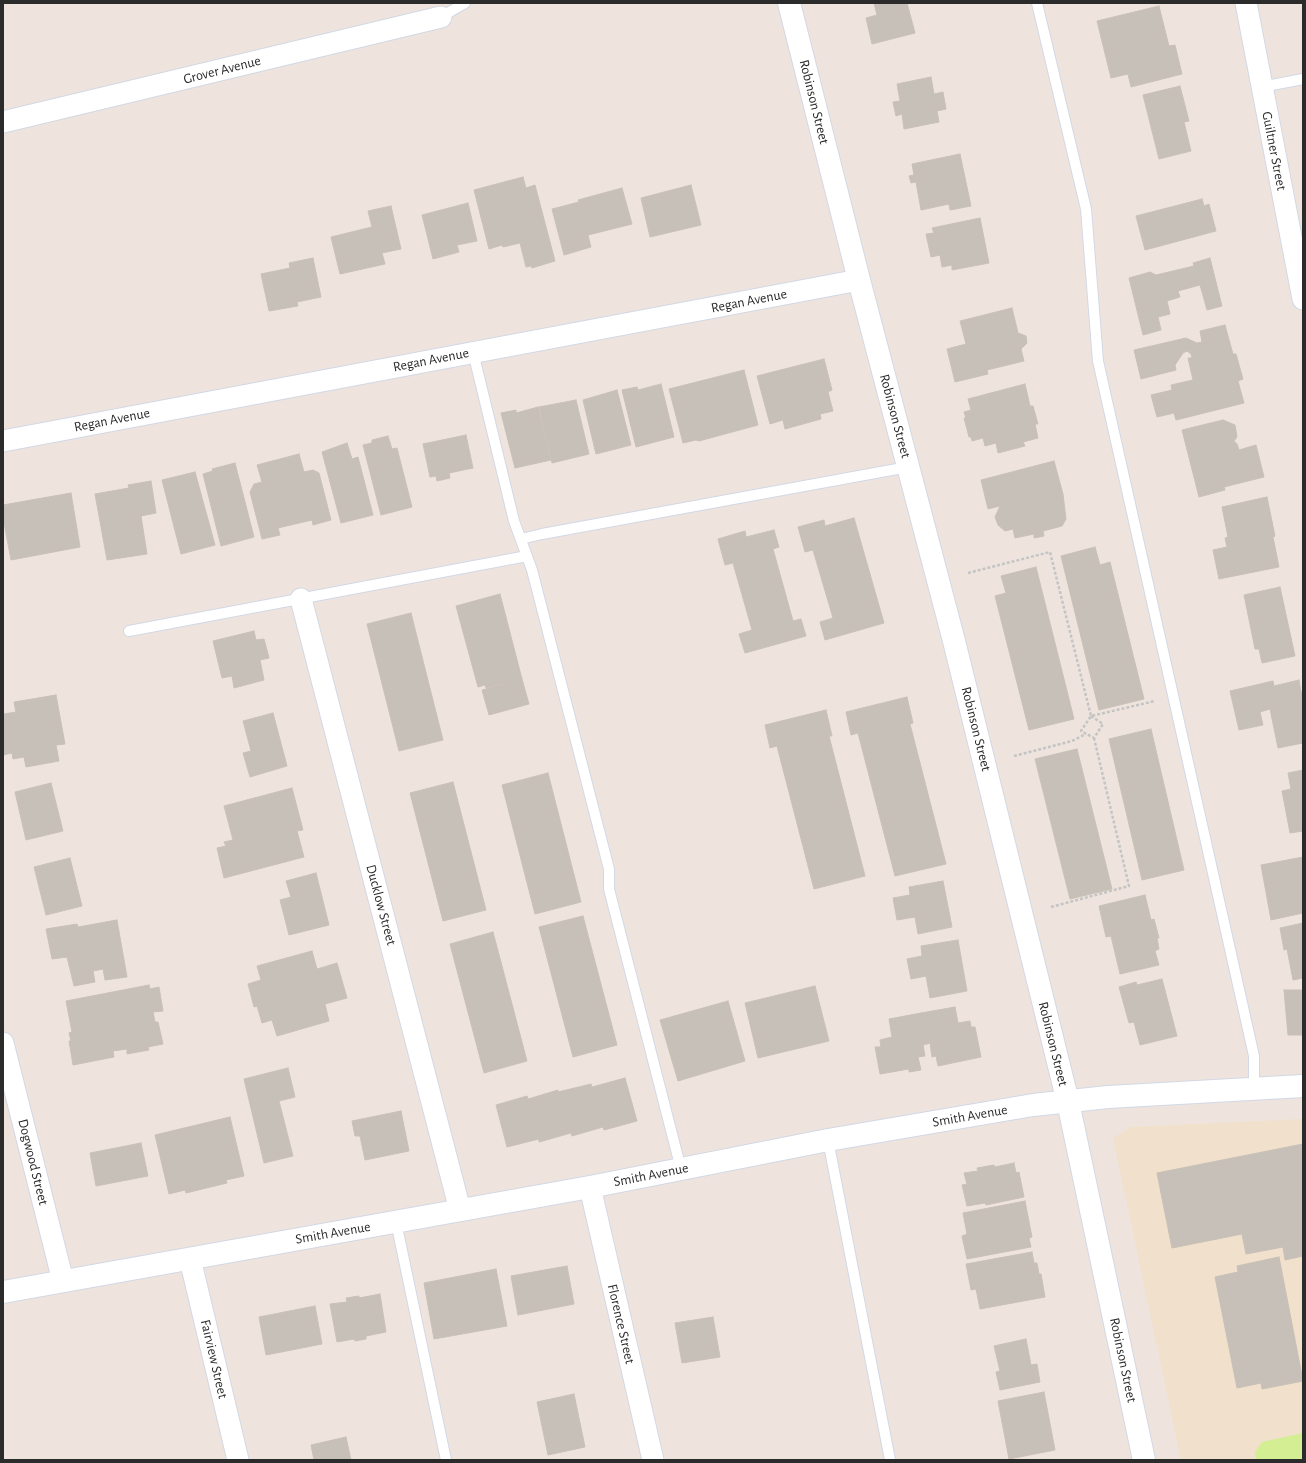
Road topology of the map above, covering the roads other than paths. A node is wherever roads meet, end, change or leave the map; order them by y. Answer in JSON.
{"nodes":[{"id":1,"x":465,"y":3,"type":"edge"},
{"id":2,"x":789,"y":3,"type":"edge"},
{"id":3,"x":1037,"y":3,"type":"edge"},
{"id":4,"x":1246,"y":3,"type":"edge"},
{"id":5,"x":441,"y":17,"type":"joint"},
{"id":6,"x":1303,"y":79,"type":"edge"},
{"id":7,"x":1261,"y":87,"type":"junction"},
{"id":8,"x":3,"y":122,"type":"edge"},
{"id":9,"x":1300,"y":269,"type":"edge"},
{"id":10,"x":859,"y":280,"type":"junction"},
{"id":11,"x":1303,"y":299,"type":"edge"},
{"id":12,"x":473,"y":352,"type":"junction"},
{"id":13,"x":3,"y":441,"type":"edge"},
{"id":14,"x":908,"y":467,"type":"junction"},
{"id":15,"x":521,"y":539,"type":"junction"},
{"id":16,"x":527,"y":556,"type":"junction"},
{"id":17,"x":301,"y":599,"type":"junction"},
{"id":18,"x":129,"y":631,"type":"dead end"},
{"id":19,"x":3,"y":1042,"type":"edge"},
{"id":20,"x":1303,"y":1086,"type":"edge"},
{"id":21,"x":1254,"y":1088,"type":"junction"},
{"id":22,"x":1068,"y":1102,"type":"junction"},
{"id":23,"x":828,"y":1140,"type":"junction"},
{"id":24,"x":681,"y":1169,"type":"junction"},
{"id":25,"x":590,"y":1187,"type":"junction"},
{"id":26,"x":460,"y":1210,"type":"junction"},
{"id":27,"x":396,"y":1222,"type":"junction"},
{"id":28,"x":190,"y":1259,"type":"junction"},
{"id":29,"x":63,"y":1281,"type":"junction"},
{"id":30,"x":3,"y":1292,"type":"edge"},
{"id":31,"x":238,"y":1460,"type":"edge"},
{"id":32,"x":446,"y":1460,"type":"edge"},
{"id":33,"x":653,"y":1460,"type":"edge"},
{"id":34,"x":890,"y":1460,"type":"edge"},
{"id":35,"x":1144,"y":1460,"type":"edge"}],
"edges":[{"from":1,"to":5,"type":"lane"},
{"from":2,"to":10,"type":"street","name":"Robinson Street"},
{"from":3,"to":21,"type":"lane"},
{"from":4,"to":7,"type":"street","name":"Guiltner Street"},
{"from":5,"to":8,"type":"street","name":"Grover Avenue"},
{"from":6,"to":7,"type":"lane"},
{"from":7,"to":9,"type":"street","name":"Guiltner Street"},
{"from":9,"to":11,"type":"street","name":"Guiltner Street"},
{"from":10,"to":12,"type":"street","name":"Regan Avenue"},
{"from":10,"to":14,"type":"street","name":"Robinson Street"},
{"from":12,"to":13,"type":"street","name":"Regan Avenue"},
{"from":12,"to":15,"type":"lane"},
{"from":14,"to":15,"type":"lane"},
{"from":14,"to":22,"type":"street","name":"Robinson Street"},
{"from":15,"to":16,"type":"lane"},
{"from":16,"to":17,"type":"lane"},
{"from":16,"to":24,"type":"lane"},
{"from":17,"to":18,"type":"lane"},
{"from":17,"to":26,"type":"street","name":"Ducklow Street"},
{"from":19,"to":29,"type":"street","name":"Dogwood Street"},
{"from":20,"to":21,"type":"street","name":"Smith Avenue"},
{"from":21,"to":22,"type":"street","name":"Smith Avenue"},
{"from":22,"to":23,"type":"street","name":"Smith Avenue"},
{"from":22,"to":35,"type":"street","name":"Robinson Street"},
{"from":23,"to":24,"type":"street","name":"Smith Avenue"},
{"from":23,"to":34,"type":"lane"},
{"from":24,"to":25,"type":"street","name":"Smith Avenue"},
{"from":25,"to":26,"type":"street","name":"Smith Avenue"},
{"from":25,"to":33,"type":"street","name":"Florence Street"},
{"from":26,"to":27,"type":"street","name":"Smith Avenue"},
{"from":27,"to":28,"type":"street","name":"Smith Avenue"},
{"from":27,"to":32,"type":"lane"},
{"from":28,"to":29,"type":"street","name":"Smith Avenue"},
{"from":28,"to":31,"type":"street","name":"Fairview Street"},
{"from":29,"to":30,"type":"street","name":"Smith Avenue"}]}
